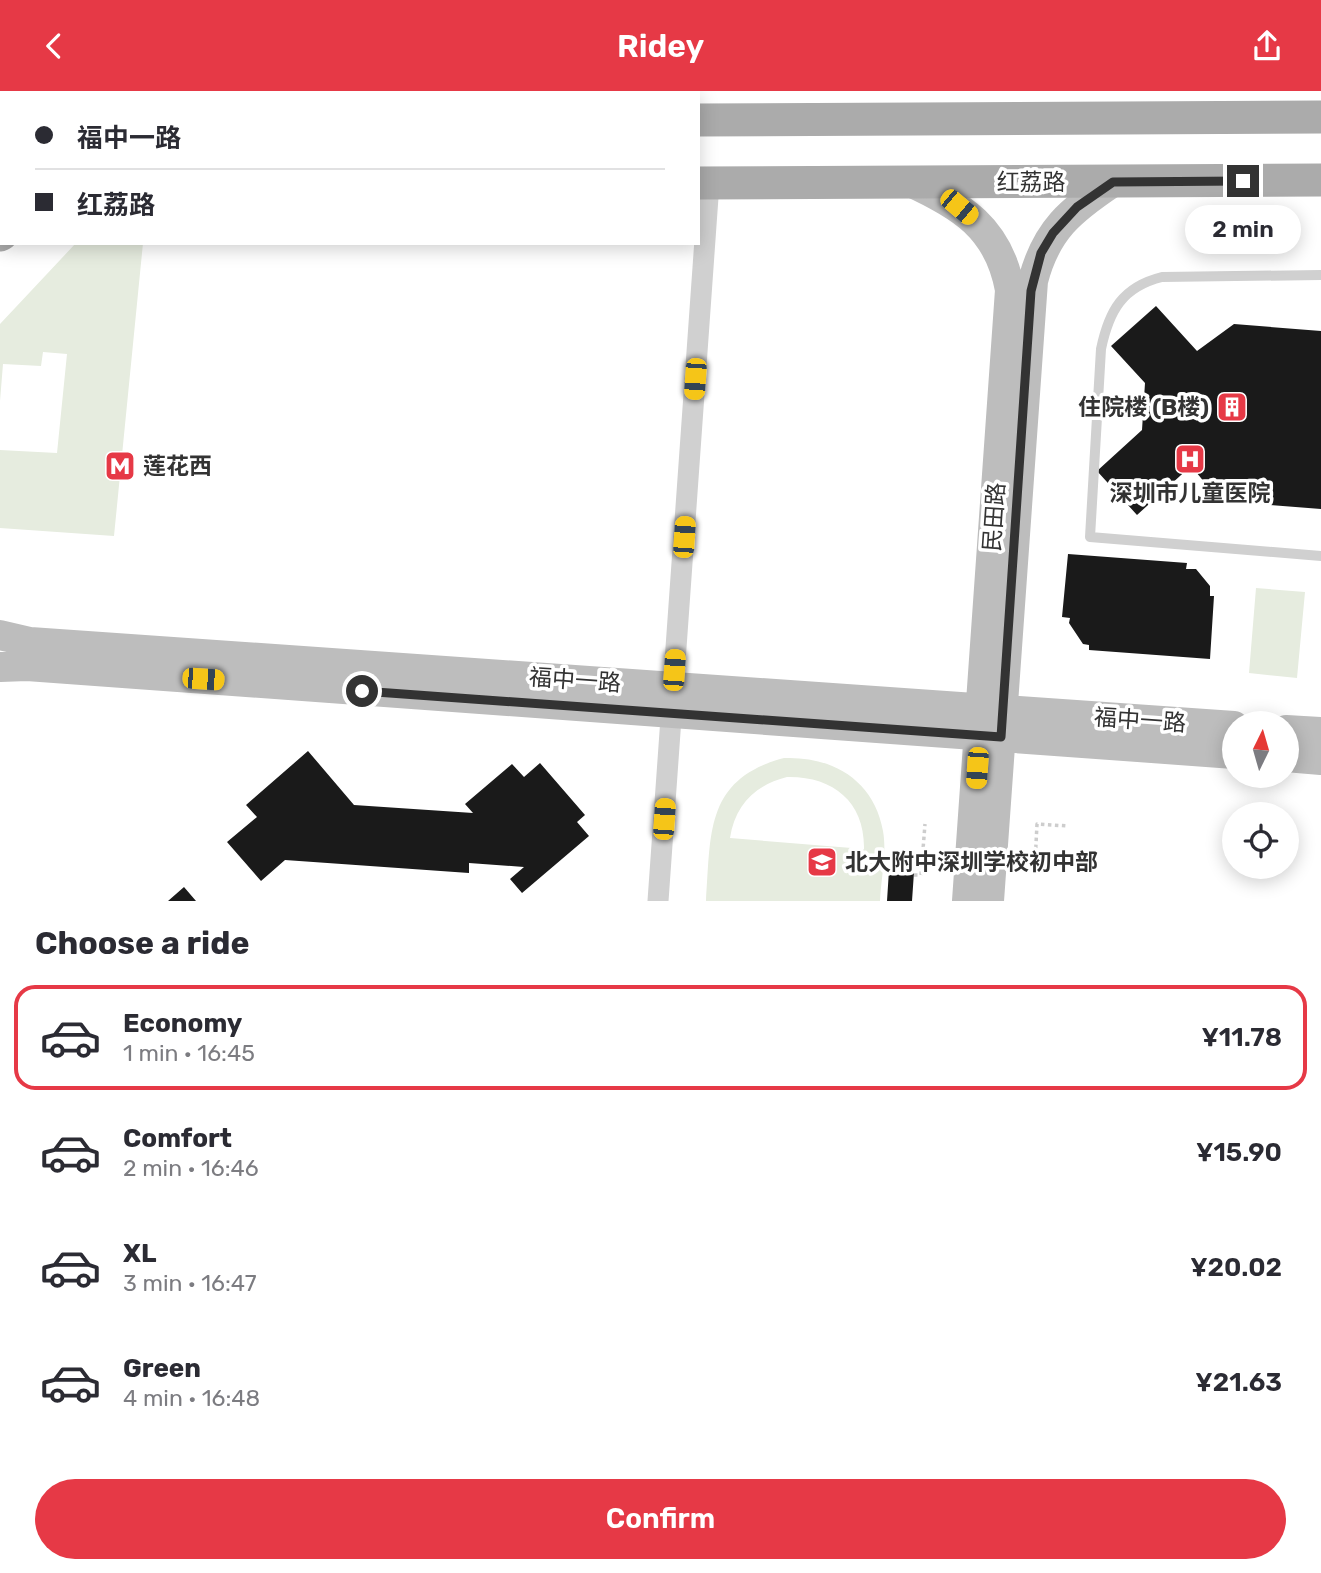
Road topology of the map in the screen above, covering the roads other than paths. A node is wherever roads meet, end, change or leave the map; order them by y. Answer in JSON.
{"nodes":[{"id":1,"x":1321,"y":117,"type":"edge"},
{"id":2,"x":700,"y":120,"type":"edge"},
{"id":3,"x":1321,"y":180,"type":"edge"},
{"id":4,"x":908,"y":181,"type":"junction"},
{"id":5,"x":1113,"y":182,"type":"junction"},
{"id":6,"x":704,"y":183,"type":"edge"},
{"id":7,"x":1321,"y":275,"type":"edge"},
{"id":8,"x":1321,"y":556,"type":"edge"},
{"id":9,"x":0,"y":635,"type":"edge"},
{"id":10,"x":0,"y":667,"type":"edge"},
{"id":11,"x":672,"y":700,"type":"junction"},
{"id":12,"x":991,"y":723,"type":"junction"},
{"id":13,"x":1222,"y":726,"type":"edge"},
{"id":14,"x":1299,"y":731,"type":"edge"},
{"id":15,"x":1321,"y":732,"type":"edge"},
{"id":16,"x":1222,"y":752,"type":"edge"},
{"id":17,"x":1299,"y":758,"type":"edge"},
{"id":18,"x":1321,"y":760,"type":"edge"},
{"id":19,"x":658,"y":901,"type":"edge"},
{"id":20,"x":967,"y":901,"type":"edge"},
{"id":21,"x":989,"y":901,"type":"edge"}],
"edges":[{"from":1,"to":2,"type":"main road"},
{"from":3,"to":5,"type":"main road","name":"红荔路"},
{"from":4,"to":5,"type":"main road","name":"红荔路"},
{"from":4,"to":6,"type":"main road","name":"红荔路"},
{"from":4,"to":12,"type":"street","name":"民田路"},
{"from":5,"to":12,"type":"street","name":"民田路"},
{"from":6,"to":11,"type":"street"},
{"from":7,"to":8,"type":"lane"},
{"from":9,"to":11,"type":"street","name":"福中一路"},
{"from":10,"to":11,"type":"street","name":"福中一路"},
{"from":11,"to":12,"type":"street","name":"福中一路"},
{"from":11,"to":19,"type":"street"},
{"from":12,"to":13,"type":"street","name":"福中一路"},
{"from":12,"to":16,"type":"street","name":"福中一路"},
{"from":12,"to":20,"type":"street","name":"民田路"},
{"from":12,"to":21,"type":"street","name":"民田路"},
{"from":14,"to":15,"type":"street"},
{"from":17,"to":18,"type":"street"}]}
